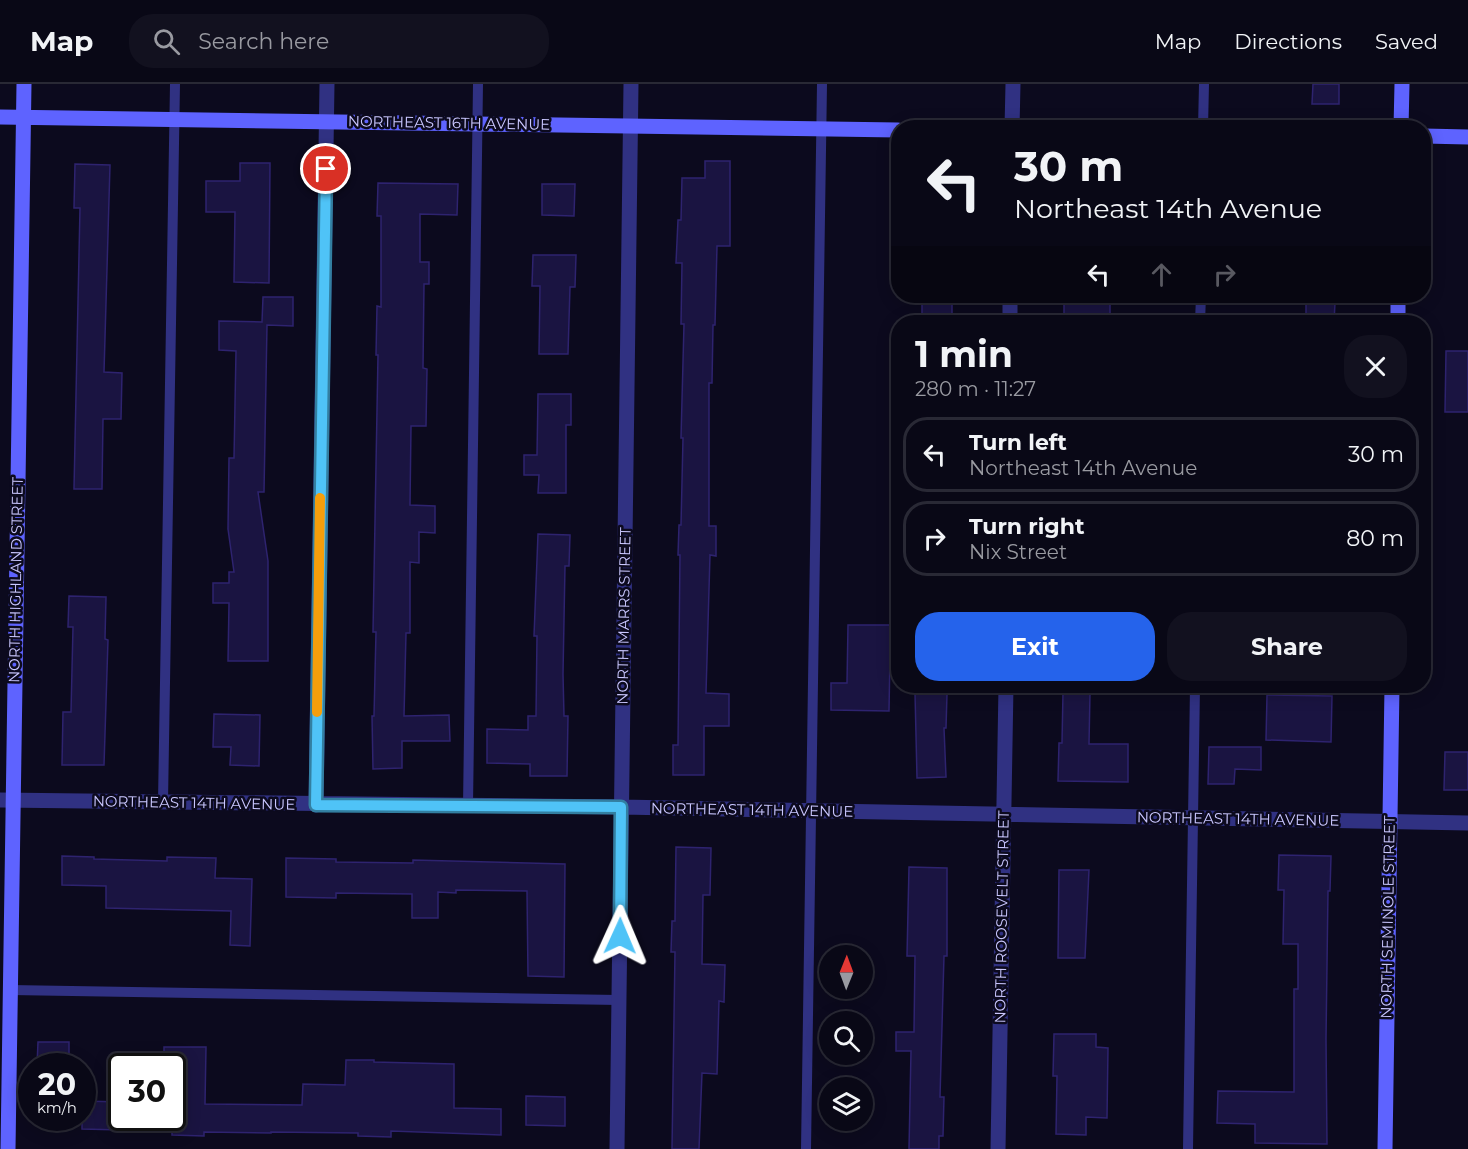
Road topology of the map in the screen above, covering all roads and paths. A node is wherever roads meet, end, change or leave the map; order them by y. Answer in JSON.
{"nodes":[{"id":1,"x":24,"y":84,"type":"edge"},
{"id":2,"x":175,"y":84,"type":"edge"},
{"id":3,"x":327,"y":84,"type":"edge"},
{"id":4,"x":478,"y":84,"type":"edge"},
{"id":5,"x":631,"y":84,"type":"edge"},
{"id":6,"x":822,"y":84,"type":"edge"},
{"id":7,"x":1013,"y":84,"type":"edge"},
{"id":8,"x":1204,"y":84,"type":"edge"},
{"id":9,"x":1402,"y":84,"type":"edge"},
{"id":10,"x":0,"y":117,"type":"edge"},
{"id":11,"x":23,"y":117,"type":"junction"},
{"id":12,"x":174,"y":119,"type":"junction"},
{"id":13,"x":1012,"y":120,"type":"edge"},
{"id":14,"x":1203,"y":120,"type":"edge"},
{"id":15,"x":1401,"y":120,"type":"edge"},
{"id":16,"x":327,"y":122,"type":"junction"},
{"id":17,"x":477,"y":124,"type":"junction"},
{"id":18,"x":631,"y":126,"type":"junction"},
{"id":19,"x":821,"y":128,"type":"junction"},
{"id":20,"x":891,"y":130,"type":"edge"},
{"id":21,"x":1431,"y":136,"type":"edge"},
{"id":22,"x":1468,"y":137,"type":"edge"},
{"id":23,"x":1006,"y":693,"type":"edge"},
{"id":24,"x":1195,"y":693,"type":"edge"},
{"id":25,"x":1392,"y":693,"type":"edge"},
{"id":26,"x":6,"y":800,"type":"edge"},
{"id":27,"x":163,"y":802,"type":"junction"},
{"id":28,"x":316,"y":805,"type":"junction"},
{"id":29,"x":468,"y":806,"type":"junction"},
{"id":30,"x":621,"y":807,"type":"junction"},
{"id":31,"x":811,"y":811,"type":"junction"},
{"id":32,"x":1004,"y":815,"type":"junction"},
{"id":33,"x":1194,"y":818,"type":"junction"},
{"id":34,"x":1390,"y":822,"type":"junction"},
{"id":35,"x":1468,"y":823,"type":"edge"},
{"id":36,"x":10,"y":990,"type":"junction"},
{"id":37,"x":619,"y":1000,"type":"junction"},
{"id":38,"x":8,"y":1149,"type":"edge"},
{"id":39,"x":617,"y":1149,"type":"edge"},
{"id":40,"x":806,"y":1149,"type":"edge"},
{"id":41,"x":998,"y":1149,"type":"edge"},
{"id":42,"x":1188,"y":1149,"type":"edge"},
{"id":43,"x":1385,"y":1149,"type":"edge"}],
"edges":[{"from":1,"to":11,"type":"street","name":"NORTH HIGHLAND STREET"},
{"from":2,"to":12,"type":"lane"},
{"from":3,"to":16,"type":"street"},
{"from":4,"to":17,"type":"lane"},
{"from":5,"to":18,"type":"street","name":"NORTH MARRS STREET"},
{"from":6,"to":19,"type":"lane"},
{"from":7,"to":13,"type":"street"},
{"from":8,"to":14,"type":"lane"},
{"from":9,"to":15,"type":"street"},
{"from":10,"to":11,"type":"street","name":"NORTHEAST 16TH AVENUE"},
{"from":11,"to":12,"type":"street","name":"NORTHEAST 16TH AVENUE"},
{"from":11,"to":26,"type":"street","name":"NORTH HIGHLAND STREET"},
{"from":12,"to":16,"type":"street","name":"NORTHEAST 16TH AVENUE"},
{"from":12,"to":27,"type":"lane"},
{"from":16,"to":17,"type":"street","name":"NORTHEAST 16TH AVENUE"},
{"from":16,"to":28,"type":"street"},
{"from":17,"to":18,"type":"street","name":"NORTHEAST 16TH AVENUE"},
{"from":17,"to":29,"type":"lane"},
{"from":18,"to":19,"type":"street","name":"NORTHEAST 16TH AVENUE"},
{"from":18,"to":30,"type":"street","name":"NORTH MARRS STREET"},
{"from":19,"to":20,"type":"street","name":"NORTHEAST 16TH AVENUE"},
{"from":19,"to":31,"type":"lane"},
{"from":21,"to":22,"type":"street"},
{"from":23,"to":32,"type":"street","name":"NORTH ROOSEVELT STREET"},
{"from":24,"to":33,"type":"lane"},
{"from":25,"to":34,"type":"street","name":"NORTH SEMINOLE STREET"},
{"from":26,"to":27,"type":"street","name":"NORTHEAST 14TH AVENUE"},
{"from":26,"to":36,"type":"street","name":"NORTH HIGHLAND STREET"},
{"from":27,"to":28,"type":"street","name":"NORTHEAST 14TH AVENUE"},
{"from":28,"to":29,"type":"street","name":"NORTHEAST 14TH AVENUE"},
{"from":29,"to":30,"type":"street","name":"NORTHEAST 14TH AVENUE"},
{"from":30,"to":31,"type":"street","name":"NORTHEAST 14TH AVENUE"},
{"from":30,"to":37,"type":"street","name":"NORTH MARRS STREET"},
{"from":31,"to":32,"type":"street","name":"NORTHEAST 14TH AVENUE"},
{"from":31,"to":40,"type":"lane"},
{"from":32,"to":33,"type":"street","name":"NORTHEAST 14TH AVENUE"},
{"from":32,"to":41,"type":"street","name":"NORTH ROOSEVELT STREET"},
{"from":33,"to":34,"type":"street","name":"NORTHEAST 14TH AVENUE"},
{"from":33,"to":42,"type":"lane"},
{"from":34,"to":35,"type":"street","name":"NORTHEAST 14TH AVENUE"},
{"from":34,"to":43,"type":"street","name":"NORTH SEMINOLE STREET"},
{"from":36,"to":37,"type":"lane"},
{"from":36,"to":38,"type":"street","name":"NORTH HIGHLAND STREET"},
{"from":37,"to":39,"type":"street","name":"NORTH MARRS STREET"}]}
